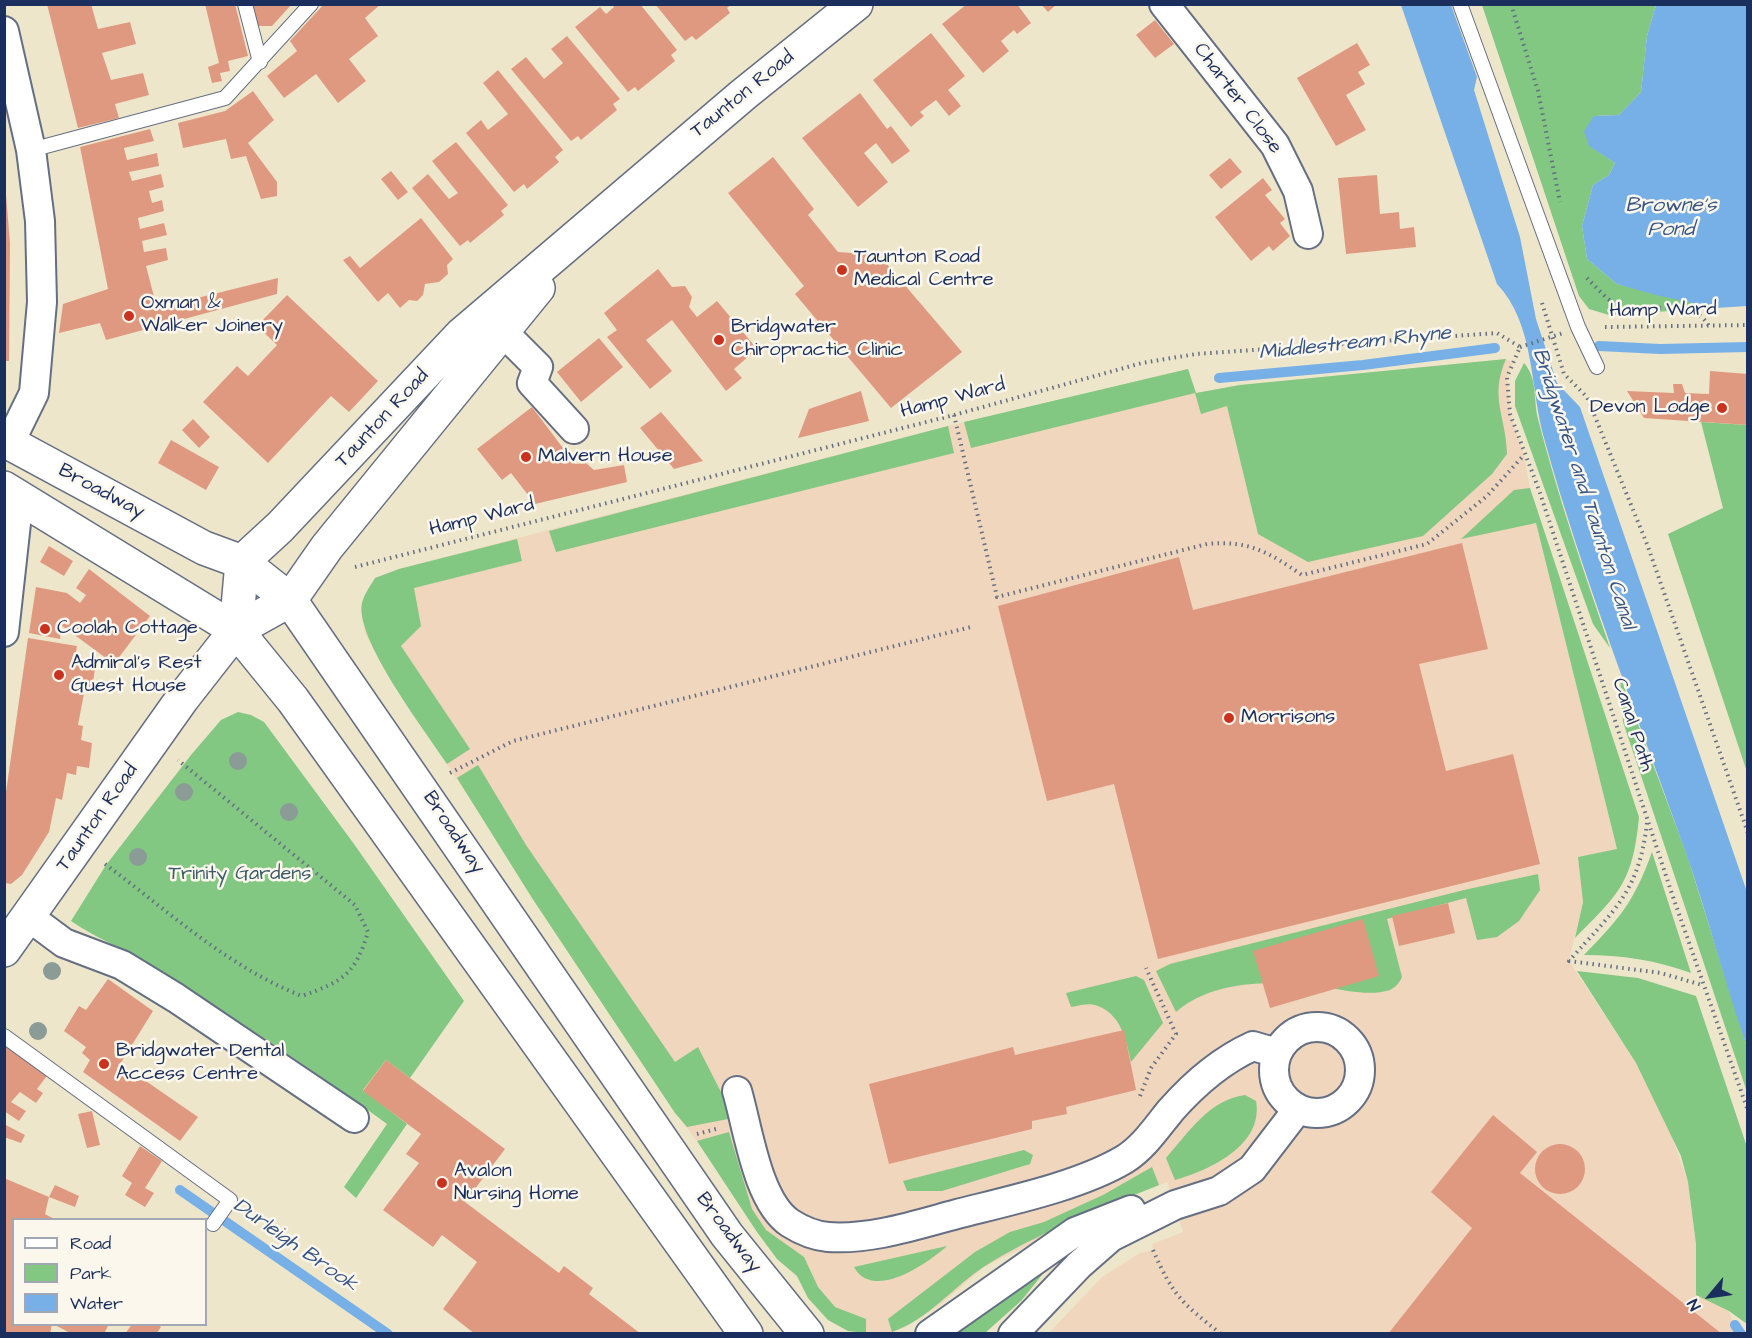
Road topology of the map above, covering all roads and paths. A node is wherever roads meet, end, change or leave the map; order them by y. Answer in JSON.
{"nodes":[{"id":1,"x":245,"y":4,"type":"edge"},
{"id":2,"x":311,"y":4,"type":"edge"},
{"id":3,"x":856,"y":4,"type":"edge"},
{"id":4,"x":1164,"y":4,"type":"edge"},
{"id":5,"x":1460,"y":4,"type":"edge"},
{"id":6,"x":1510,"y":4,"type":"edge"},
{"id":7,"x":4,"y":30,"type":"edge"},
{"id":8,"x":260,"y":62,"type":"junction"},
{"id":9,"x":32,"y":150,"type":"junction"},
{"id":10,"x":1561,"y":204,"type":"dead end"},
{"id":11,"x":1308,"y":234,"type":"dead end"},
{"id":12,"x":579,"y":237,"type":"junction"},
{"id":13,"x":1582,"y":273,"type":"dead end"},
{"id":14,"x":1542,"y":300,"type":"dead end"},
{"id":15,"x":1748,"y":325,"type":"edge"},
{"id":16,"x":1709,"y":326,"type":"junction"},
{"id":17,"x":1578,"y":327,"type":"junction"},
{"id":18,"x":504,"y":333,"type":"junction"},
{"id":19,"x":1563,"y":333,"type":"dead end"},
{"id":20,"x":1520,"y":347,"type":"junction"},
{"id":21,"x":1597,"y":367,"type":"dead end"},
{"id":22,"x":954,"y":415,"type":"junction"},
{"id":23,"x":573,"y":429,"type":"dead end"},
{"id":24,"x":7,"y":441,"type":"edge"},
{"id":25,"x":1524,"y":455,"type":"junction"},
{"id":26,"x":12,"y":492,"type":"edge"},
{"id":27,"x":242,"y":562,"type":"junction"},
{"id":28,"x":356,"y":568,"type":"dead end"},
{"id":29,"x":290,"y":600,"type":"junction"},
{"id":30,"x":970,"y":627,"type":"dead end"},
{"id":31,"x":236,"y":630,"type":"junction"},
{"id":32,"x":4,"y":632,"type":"edge"},
{"id":33,"x":153,"y":740,"type":"junction"},
{"id":34,"x":423,"y":790,"type":"junction"},
{"id":35,"x":1647,"y":820,"type":"junction"},
{"id":36,"x":1748,"y":833,"type":"edge"},
{"id":37,"x":80,"y":845,"type":"junction"},
{"id":38,"x":29,"y":916,"type":"junction"},
{"id":39,"x":4,"y":950,"type":"edge"},
{"id":40,"x":1703,"y":985,"type":"junction"},
{"id":41,"x":4,"y":1036,"type":"edge"},
{"id":42,"x":1277,"y":1053,"type":"junction"},
{"id":43,"x":737,"y":1091,"type":"dead end"},
{"id":44,"x":1298,"y":1109,"type":"junction"},
{"id":45,"x":1748,"y":1111,"type":"edge"},
{"id":46,"x":354,"y":1118,"type":"dead end"},
{"id":47,"x":746,"y":1122,"type":"junction"},
{"id":48,"x":667,"y":1148,"type":"junction"},
{"id":49,"x":1175,"y":1205,"type":"junction"},
{"id":50,"x":213,"y":1224,"type":"dead end"},
{"id":51,"x":1152,"y":1244,"type":"dead end"},
{"id":52,"x":746,"y":1334,"type":"edge"},
{"id":53,"x":807,"y":1334,"type":"edge"},
{"id":54,"x":930,"y":1334,"type":"edge"},
{"id":55,"x":1013,"y":1334,"type":"edge"},
{"id":56,"x":1221,"y":1334,"type":"edge"}],
"edges":[{"from":1,"to":8,"type":"lane"},
{"from":2,"to":8,"type":"lane"},
{"from":3,"to":12,"type":"main road","name":"Taunton Road"},
{"from":4,"to":11,"type":"street","name":"Charter Close"},
{"from":5,"to":17,"type":"lane"},
{"from":6,"to":10,"type":"path"},
{"from":7,"to":9,"type":"street"},
{"from":8,"to":9,"type":"lane"},
{"from":9,"to":24,"type":"street"},
{"from":12,"to":18,"type":"main road","name":"Taunton Road"},
{"from":12,"to":27,"type":"main road","name":"Taunton Road"},
{"from":13,"to":16,"type":"path"},
{"from":14,"to":36,"type":"path"},
{"from":15,"to":16,"type":"path","name":"Hamp Ward"},
{"from":16,"to":17,"type":"path","name":"Hamp Ward"},
{"from":17,"to":21,"type":"lane"},
{"from":18,"to":23,"type":"street"},
{"from":18,"to":29,"type":"main road","name":"Taunton Road"},
{"from":19,"to":20,"type":"path","bridge":true},
{"from":20,"to":22,"type":"path","name":"Hamp Ward"},
{"from":20,"to":25,"type":"path","name":"Canal Path"},
{"from":22,"to":25,"type":"path"},
{"from":22,"to":28,"type":"path","name":"Hamp Ward"},
{"from":24,"to":27,"type":"main road","name":"Broadway"},
{"from":25,"to":35,"type":"path","name":"Canal Path"},
{"from":26,"to":31,"type":"main road"},
{"from":26,"to":32,"type":"street"},
{"from":27,"to":29,"type":"main road","name":"Broadway"},
{"from":27,"to":31,"type":"main road"},
{"from":29,"to":31,"type":"main road","name":"Taunton Road"},
{"from":29,"to":34,"type":"main road","name":"Broadway"},
{"from":30,"to":34,"type":"path"},
{"from":31,"to":33,"type":"main road","name":"Taunton Road"},
{"from":31,"to":52,"type":"main road"},
{"from":33,"to":37,"type":"main road","name":"Taunton Road"},
{"from":33,"to":37,"type":"path"},
{"from":34,"to":48,"type":"main road","name":"Broadway"},
{"from":35,"to":40,"type":"path","name":"Canal Path"},
{"from":35,"to":40,"type":"path"},
{"from":37,"to":38,"type":"main road","name":"Taunton Road"},
{"from":38,"to":39,"type":"main road","name":"Taunton Road"},
{"from":38,"to":46,"type":"street"},
{"from":40,"to":45,"type":"path","name":"Canal Path"},
{"from":41,"to":50,"type":"lane"},
{"from":42,"to":44,"type":"street"},
{"from":42,"to":44,"type":"street"},
{"from":42,"to":47,"type":"street"},
{"from":43,"to":47,"type":"street"},
{"from":44,"to":49,"type":"street"},
{"from":47,"to":48,"type":"path"},
{"from":48,"to":53,"type":"main road","name":"Broadway"},
{"from":49,"to":54,"type":"street"},
{"from":49,"to":55,"type":"street"},
{"from":51,"to":56,"type":"path"}]}
